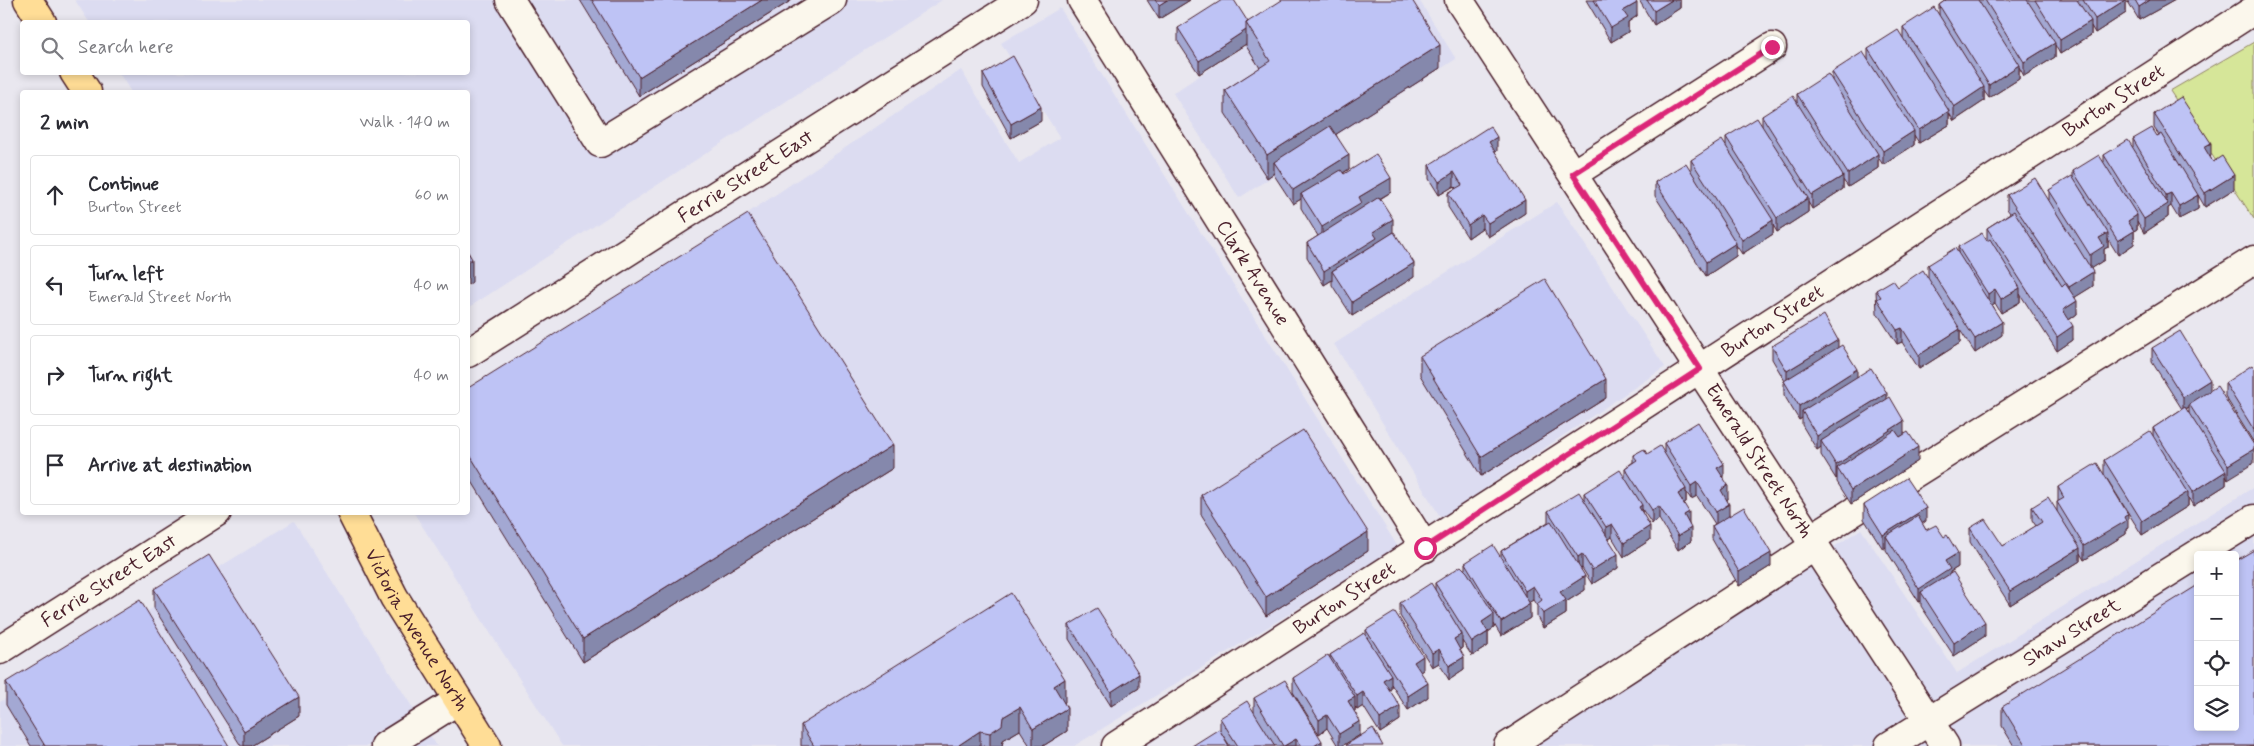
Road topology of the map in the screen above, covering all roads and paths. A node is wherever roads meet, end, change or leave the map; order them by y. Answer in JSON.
{"nodes":[{"id":1,"x":28,"y":0,"type":"edge"},
{"id":2,"x":510,"y":0,"type":"edge"},
{"id":3,"x":832,"y":0,"type":"edge"},
{"id":4,"x":1023,"y":0,"type":"edge"},
{"id":5,"x":1082,"y":0,"type":"edge"},
{"id":6,"x":1459,"y":0,"type":"edge"},
{"id":7,"x":2254,"y":10,"type":"edge"},
{"id":8,"x":41,"y":20,"type":"edge"},
{"id":9,"x":1772,"y":47,"type":"dead end"},
{"id":10,"x":76,"y":75,"type":"edge"},
{"id":11,"x":85,"y":90,"type":"edge"},
{"id":12,"x":1573,"y":174,"type":"junction"},
{"id":13,"x":2254,"y":260,"type":"edge"},
{"id":14,"x":470,"y":352,"type":"edge"},
{"id":15,"x":1700,"y":369,"type":"junction"},
{"id":16,"x":213,"y":515,"type":"edge"},
{"id":17,"x":352,"y":515,"type":"edge"},
{"id":18,"x":2254,"y":519,"type":"edge"},
{"id":19,"x":1812,"y":542,"type":"junction"},
{"id":20,"x":1425,"y":548,"type":"junction"},
{"id":21,"x":0,"y":650,"type":"edge"},
{"id":22,"x":457,"y":701,"type":"junction"},
{"id":23,"x":1929,"y":721,"type":"junction"},
{"id":24,"x":385,"y":746,"type":"edge"},
{"id":25,"x":487,"y":746,"type":"edge"},
{"id":26,"x":1116,"y":746,"type":"edge"},
{"id":27,"x":1508,"y":746,"type":"edge"},
{"id":28,"x":1889,"y":746,"type":"edge"},
{"id":29,"x":1945,"y":746,"type":"edge"}],
"edges":[{"from":1,"to":8,"type":"main road"},
{"from":2,"to":3,"type":"street"},
{"from":4,"to":14,"type":"street","name":"Ferrie Street East"},
{"from":5,"to":20,"type":"street","name":"Clark Avenue"},
{"from":6,"to":12,"type":"street","name":"Emerald Street North"},
{"from":7,"to":15,"type":"street","name":"Burton Street"},
{"from":9,"to":12,"type":"street"},
{"from":10,"to":11,"type":"main road"},
{"from":12,"to":15,"type":"street","name":"Emerald Street North"},
{"from":13,"to":19,"type":"street"},
{"from":15,"to":19,"type":"street","name":"Emerald Street North"},
{"from":15,"to":20,"type":"street","name":"Burton Street"},
{"from":16,"to":21,"type":"street","name":"Ferrie Street East"},
{"from":17,"to":22,"type":"main road","name":"Victoria Avenue North"},
{"from":18,"to":23,"type":"street","name":"Shaw Street"},
{"from":19,"to":23,"type":"street","name":"Emerald Street North"},
{"from":19,"to":27,"type":"street"},
{"from":20,"to":26,"type":"street","name":"Burton Street"},
{"from":22,"to":24,"type":"street"},
{"from":22,"to":25,"type":"main road","name":"Victoria Avenue North"},
{"from":23,"to":28,"type":"street","name":"Shaw Street"},
{"from":23,"to":29,"type":"street","name":"Emerald Street North"}]}
